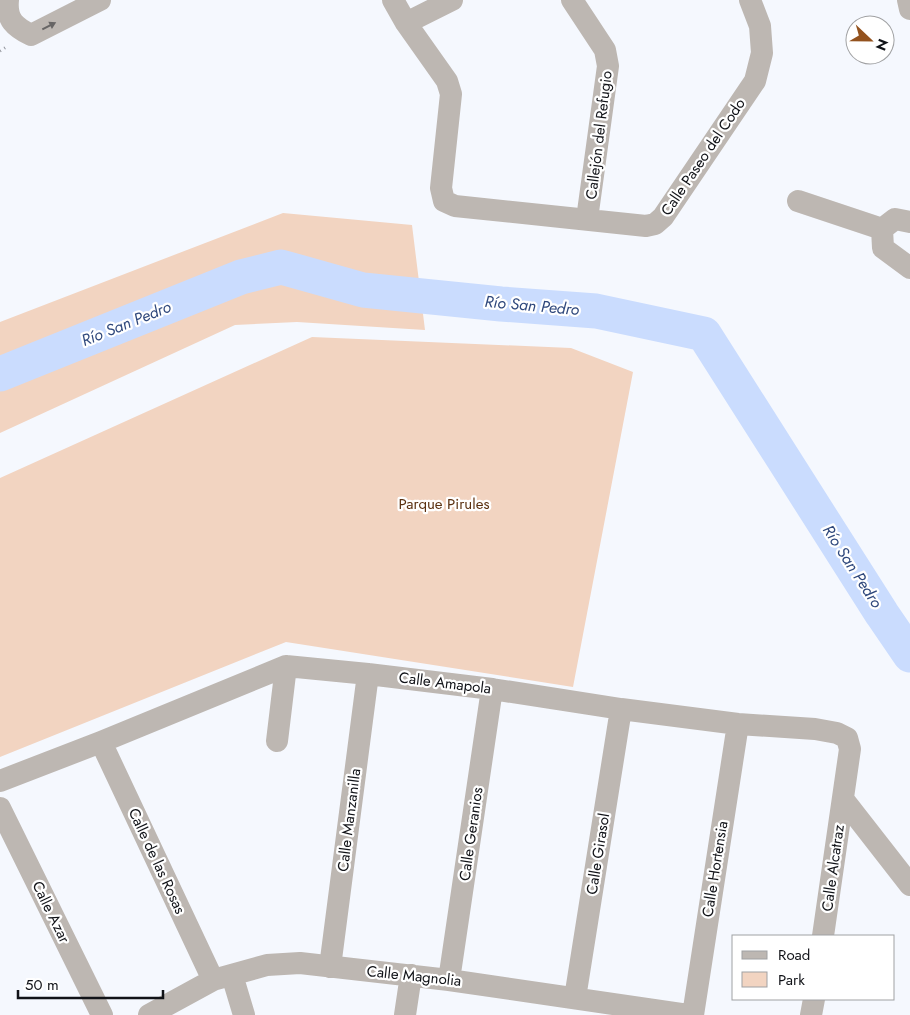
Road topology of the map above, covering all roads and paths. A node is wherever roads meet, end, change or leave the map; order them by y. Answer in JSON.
{"nodes":[{"id":1,"x":8,"y":0,"type":"edge"},
{"id":2,"x":100,"y":0,"type":"edge"},
{"id":3,"x":394,"y":0,"type":"edge"},
{"id":4,"x":452,"y":0,"type":"edge"},
{"id":5,"x":572,"y":0,"type":"edge"},
{"id":6,"x":750,"y":0,"type":"edge"},
{"id":7,"x":908,"y":0,"type":"edge"},
{"id":8,"x":910,"y":9,"type":"edge"},
{"id":9,"x":406,"y":23,"type":"junction"},
{"id":10,"x":798,"y":201,"type":"dead end"},
{"id":11,"x":588,"y":219,"type":"junction"},
{"id":12,"x":910,"y":222,"type":"edge"},
{"id":13,"x":882,"y":230,"type":"junction"},
{"id":14,"x":910,"y":268,"type":"edge"},
{"id":15,"x":286,"y":666,"type":"junction"},
{"id":16,"x":368,"y":674,"type":"junction"},
{"id":17,"x":492,"y":689,"type":"junction"},
{"id":18,"x":621,"y":709,"type":"junction"},
{"id":19,"x":738,"y":724,"type":"junction"},
{"id":20,"x":277,"y":741,"type":"dead end"},
{"id":21,"x":101,"y":742,"type":"junction"},
{"id":22,"x":0,"y":781,"type":"edge"},
{"id":23,"x":843,"y":799,"type":"junction"},
{"id":24,"x":0,"y":808,"type":"edge"},
{"id":25,"x":910,"y":885,"type":"edge"},
{"id":26,"x":823,"y":935,"type":"edge"},
{"id":27,"x":330,"y":967,"type":"junction"},
{"id":28,"x":411,"y":975,"type":"junction"},
{"id":29,"x":223,"y":977,"type":"junction"},
{"id":30,"x":449,"y":980,"type":"junction"},
{"id":31,"x":575,"y":998,"type":"junction"},
{"id":32,"x":814,"y":1000,"type":"edge"},
{"id":33,"x":658,"y":1013,"type":"edge"},
{"id":34,"x":102,"y":1015,"type":"edge"},
{"id":35,"x":149,"y":1015,"type":"edge"},
{"id":36,"x":244,"y":1015,"type":"edge"},
{"id":37,"x":405,"y":1015,"type":"edge"},
{"id":38,"x":688,"y":1015,"type":"edge"},
{"id":39,"x":693,"y":1015,"type":"edge"},
{"id":40,"x":811,"y":1015,"type":"edge"}],
"edges":[{"from":1,"to":2,"type":"street","one_way":true},
{"from":3,"to":9,"type":"street"},
{"from":4,"to":9,"type":"street"},
{"from":5,"to":11,"type":"street","name":"Callejón del Refugio"},
{"from":6,"to":11,"type":"street","name":"Calle Paseo del Codo"},
{"from":7,"to":8,"type":"street"},
{"from":9,"to":11,"type":"street","name":"Calle Paseo del Codo"},
{"from":10,"to":13,"type":"street"},
{"from":12,"to":13,"type":"street"},
{"from":13,"to":14,"type":"street"},
{"from":15,"to":16,"type":"street","name":"Calle Amapola"},
{"from":15,"to":20,"type":"street"},
{"from":15,"to":21,"type":"street","name":"Calle Amapola"},
{"from":16,"to":17,"type":"street","name":"Calle Amapola"},
{"from":16,"to":27,"type":"street","name":"Calle Manzanilla"},
{"from":17,"to":18,"type":"street","name":"Calle Amapola"},
{"from":17,"to":30,"type":"street","name":"Calle Geranios"},
{"from":18,"to":19,"type":"street","name":"Calle Amapola"},
{"from":18,"to":31,"type":"street","name":"Calle Girasol"},
{"from":19,"to":23,"type":"street","name":"Calle Amapola"},
{"from":19,"to":39,"type":"street","name":"Calle Hortensia"},
{"from":21,"to":22,"type":"street","name":"Calle Amapola"},
{"from":21,"to":29,"type":"street","name":"Calle de las Rosas"},
{"from":23,"to":25,"type":"street"},
{"from":23,"to":26,"type":"street","name":"Calle Alcatraz"},
{"from":24,"to":34,"type":"street","name":"Calle Azar"},
{"from":27,"to":28,"type":"street","name":"Calle Magnolia"},
{"from":27,"to":29,"type":"street","name":"Calle Magnolia"},
{"from":28,"to":30,"type":"street","name":"Calle Magnolia"},
{"from":28,"to":37,"type":"street"},
{"from":29,"to":35,"type":"street","name":"Calle Magnolia"},
{"from":29,"to":36,"type":"street","name":"Calle de las Rosas"},
{"from":30,"to":31,"type":"street","name":"Calle Magnolia"},
{"from":31,"to":33,"type":"street","name":"Calle Magnolia"},
{"from":32,"to":40,"type":"street"},
{"from":33,"to":38,"type":"street","name":"Calle Magnolia"}]}
